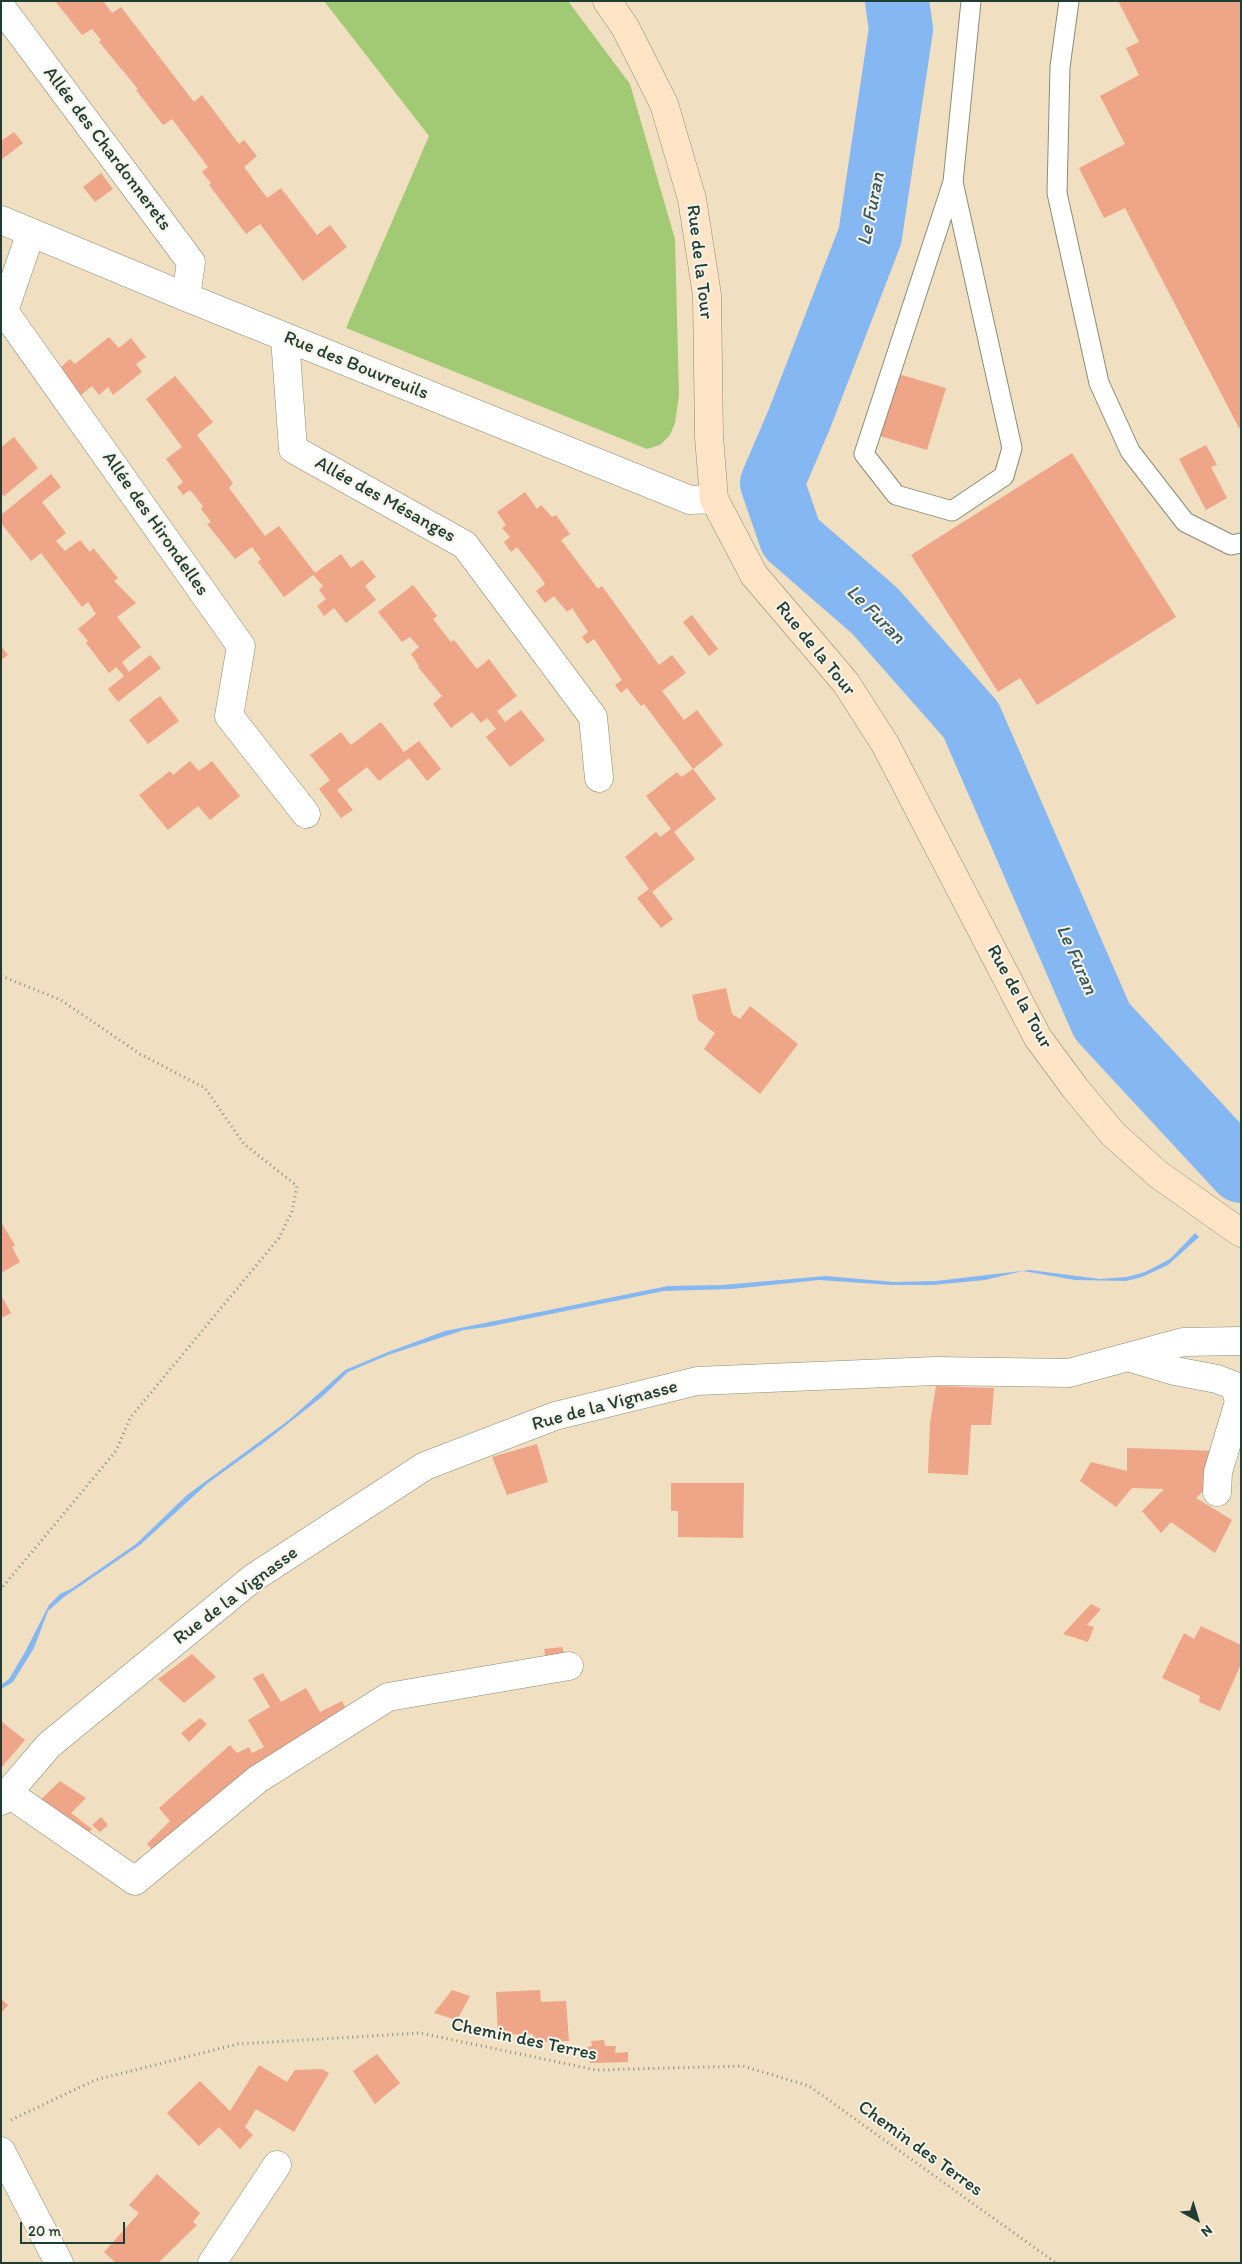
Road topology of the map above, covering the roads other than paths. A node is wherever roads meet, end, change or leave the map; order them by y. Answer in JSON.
{"nodes":[{"id":1,"x":607,"y":1,"type":"edge"},
{"id":2,"x":971,"y":1,"type":"edge"},
{"id":3,"x":1069,"y":1,"type":"edge"},
{"id":4,"x":1,"y":8,"type":"edge"},
{"id":5,"x":953,"y":182,"type":"junction"},
{"id":6,"x":1,"y":220,"type":"edge"},
{"id":7,"x":31,"y":232,"type":"junction"},
{"id":8,"x":186,"y":298,"type":"junction"},
{"id":9,"x":286,"y":338,"type":"junction"},
{"id":10,"x":714,"y":499,"type":"junction"},
{"id":11,"x":1241,"y":543,"type":"edge"},
{"id":12,"x":599,"y":778,"type":"dead end"},
{"id":13,"x":306,"y":814,"type":"dead end"},
{"id":14,"x":1241,"y":1234,"type":"edge"},
{"id":15,"x":1241,"y":1341,"type":"edge"},
{"id":16,"x":1128,"y":1357,"type":"junction"},
{"id":17,"x":1216,"y":1492,"type":"dead end"},
{"id":18,"x":569,"y":1666,"type":"dead end"},
{"id":19,"x":4,"y":1797,"type":"edge"},
{"id":20,"x":1,"y":2151,"type":"edge"},
{"id":21,"x":277,"y":2165,"type":"dead end"},
{"id":22,"x":59,"y":2263,"type":"edge"},
{"id":23,"x":212,"y":2263,"type":"edge"}],
"edges":[{"from":1,"to":10,"type":"street","name":"Rue de la Tour"},
{"from":2,"to":5,"type":"lane"},
{"from":3,"to":11,"type":"lane"},
{"from":4,"to":8,"type":"street","name":"Allée des Chardonnerets"},
{"from":5,"to":5,"type":"lane"},
{"from":6,"to":7,"type":"street","name":"Rue des Bouvreuils"},
{"from":7,"to":8,"type":"street","name":"Rue des Bouvreuils"},
{"from":7,"to":13,"type":"street","name":"Allée des Hirondelles"},
{"from":8,"to":9,"type":"street","name":"Rue des Bouvreuils"},
{"from":9,"to":10,"type":"street","name":"Rue des Bouvreuils"},
{"from":9,"to":12,"type":"street","name":"Allée des Mésanges"},
{"from":10,"to":14,"type":"street","name":"Rue de la Tour"},
{"from":15,"to":16,"type":"street","name":"Rue de la Vignasse"},
{"from":16,"to":17,"type":"street"},
{"from":16,"to":19,"type":"street","name":"Rue de la Vignasse"},
{"from":18,"to":19,"type":"street"},
{"from":20,"to":22,"type":"street"},
{"from":21,"to":23,"type":"street"}]}
